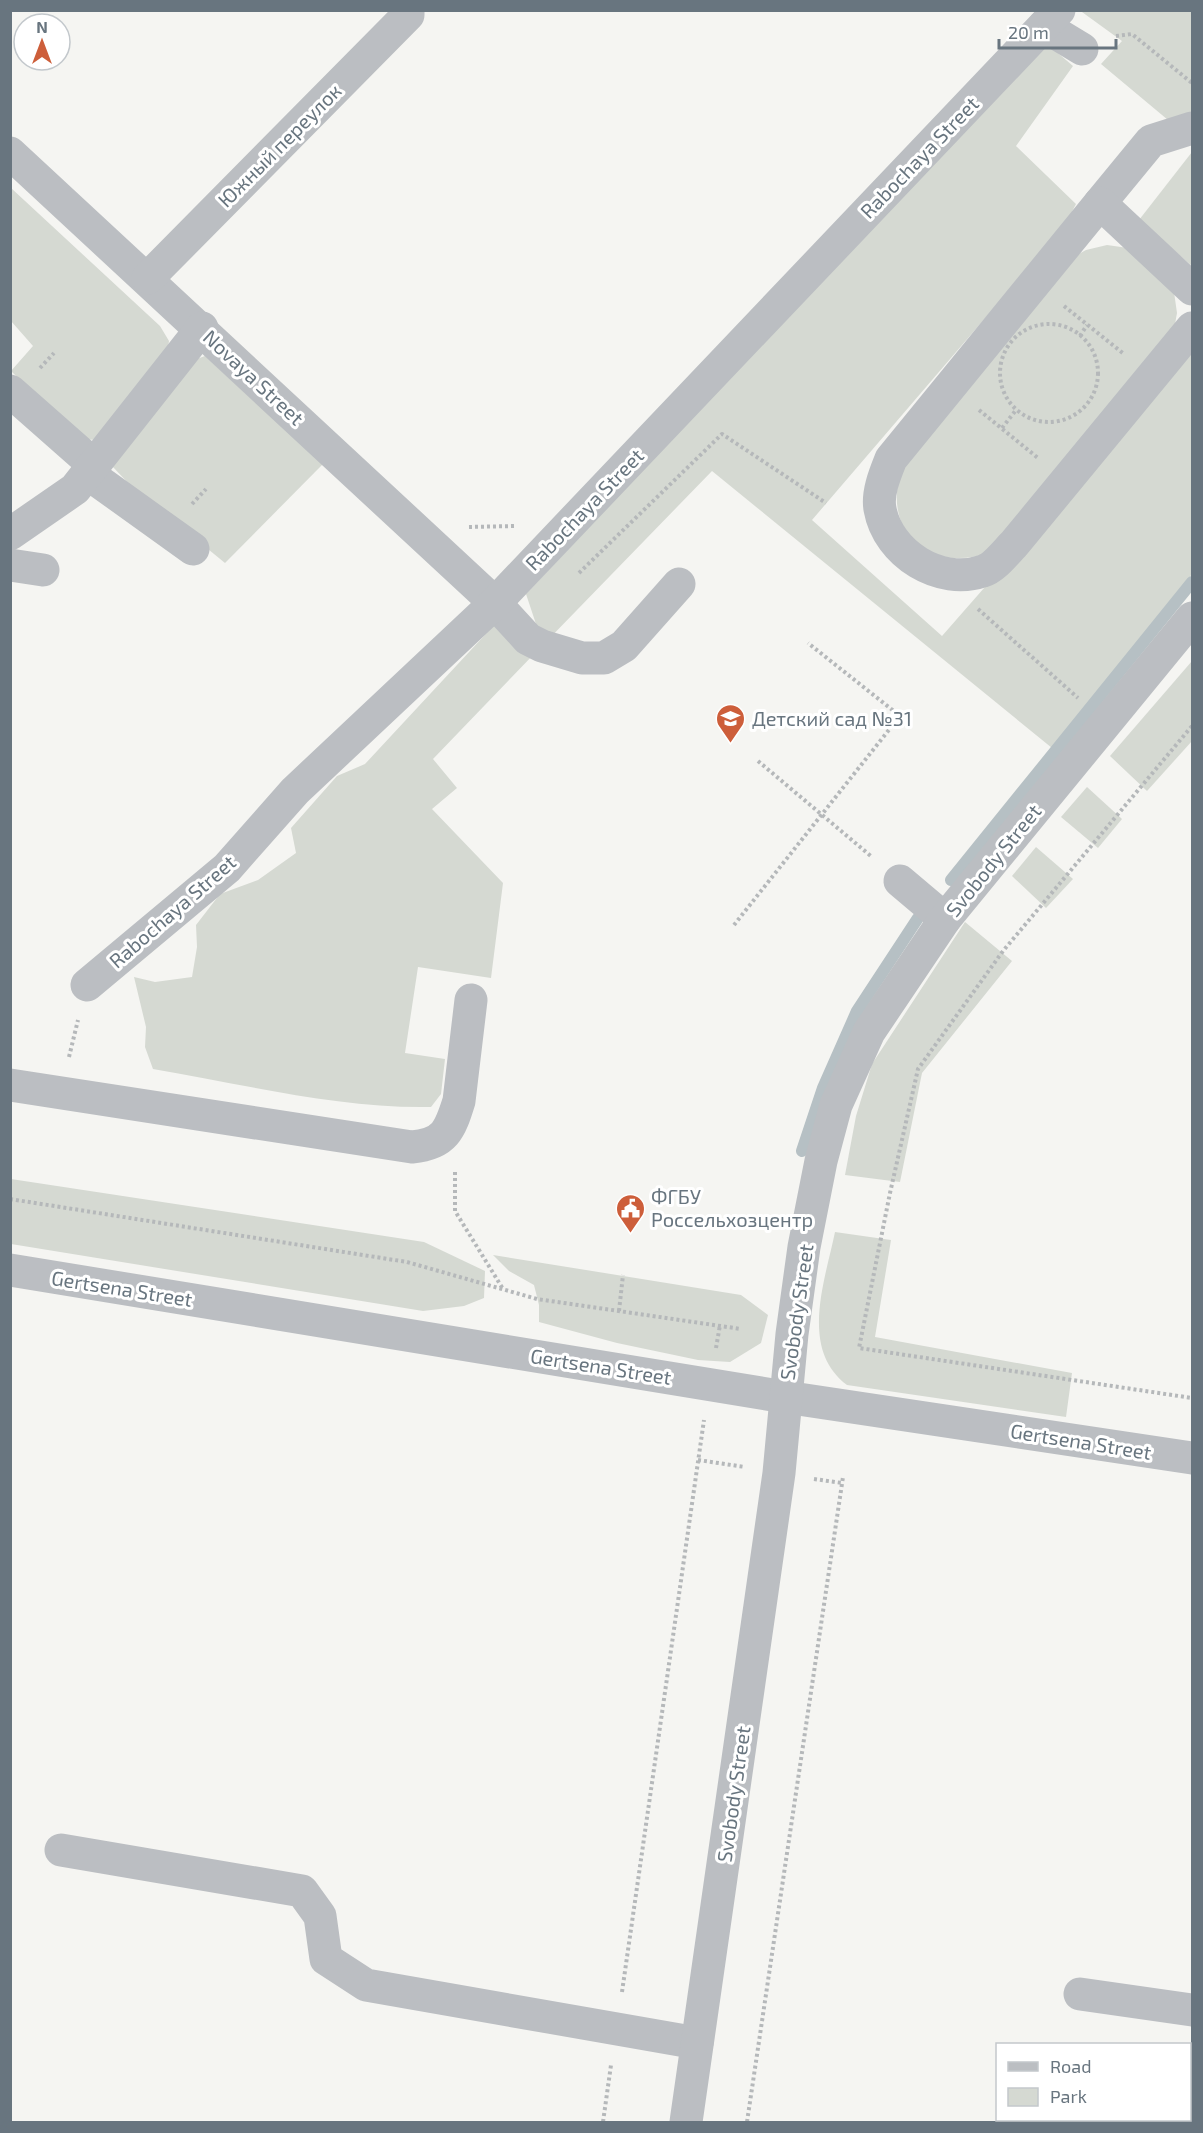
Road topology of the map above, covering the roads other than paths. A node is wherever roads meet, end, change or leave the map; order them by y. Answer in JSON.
{"nodes":[{"id":1,"x":408,"y":10,"type":"edge"},
{"id":2,"x":1063,"y":31,"type":"edge"},
{"id":3,"x":1192,"y":128,"type":"edge"},
{"id":4,"x":10,"y":153,"type":"edge"},
{"id":5,"x":1100,"y":203,"type":"junction"},
{"id":6,"x":148,"y":278,"type":"junction"},
{"id":7,"x":1192,"y":289,"type":"edge"},
{"id":8,"x":202,"y":328,"type":"junction"},
{"id":9,"x":1192,"y":328,"type":"edge"},
{"id":10,"x":10,"y":391,"type":"edge"},
{"id":11,"x":90,"y":469,"type":"junction"},
{"id":12,"x":10,"y":534,"type":"edge"},
{"id":13,"x":193,"y":549,"type":"dead end"},
{"id":14,"x":10,"y":565,"type":"edge"},
{"id":15,"x":43,"y":570,"type":"dead end"},
{"id":16,"x":679,"y":584,"type":"dead end"},
{"id":17,"x":495,"y":603,"type":"junction"},
{"id":18,"x":1192,"y":618,"type":"edge"},
{"id":19,"x":900,"y":881,"type":"road end"},
{"id":20,"x":945,"y":919,"type":"junction"},
{"id":21,"x":87,"y":985,"type":"road end"},
{"id":22,"x":471,"y":1000,"type":"dead end"},
{"id":23,"x":10,"y":1085,"type":"edge"},
{"id":24,"x":10,"y":1270,"type":"edge"},
{"id":25,"x":785,"y":1397,"type":"junction"},
{"id":26,"x":1192,"y":1458,"type":"edge"},
{"id":27,"x":61,"y":1850,"type":"dead end"},
{"id":28,"x":1080,"y":1994,"type":"dead end"},
{"id":29,"x":1192,"y":2010,"type":"edge"},
{"id":30,"x":697,"y":2043,"type":"junction"},
{"id":31,"x":686,"y":2122,"type":"edge"}],
"edges":[{"from":1,"to":6,"type":"street","name":"Южный переулок"},
{"from":2,"to":17,"type":"street","name":"Rabochaya Street"},
{"from":3,"to":5,"type":"street"},
{"from":4,"to":6,"type":"street","name":"Novaya Street"},
{"from":5,"to":7,"type":"street"},
{"from":5,"to":9,"type":"street"},
{"from":6,"to":8,"type":"street","name":"Novaya Street"},
{"from":8,"to":11,"type":"street"},
{"from":8,"to":17,"type":"street","name":"Novaya Street"},
{"from":10,"to":11,"type":"street"},
{"from":11,"to":12,"type":"street"},
{"from":11,"to":13,"type":"street"},
{"from":14,"to":15,"type":"street"},
{"from":16,"to":17,"type":"street","name":"Novaya Street"},
{"from":17,"to":21,"type":"street","name":"Rabochaya Street"},
{"from":18,"to":20,"type":"street","name":"Svobody Street"},
{"from":19,"to":20,"type":"street"},
{"from":20,"to":25,"type":"street","name":"Svobody Street"},
{"from":22,"to":23,"type":"street"},
{"from":24,"to":25,"type":"street","name":"Gertsena Street"},
{"from":25,"to":26,"type":"street","name":"Gertsena Street"},
{"from":25,"to":30,"type":"street","name":"Svobody Street"},
{"from":27,"to":30,"type":"street"},
{"from":28,"to":29,"type":"street"},
{"from":30,"to":31,"type":"street","name":"Svobody Street"}]}
